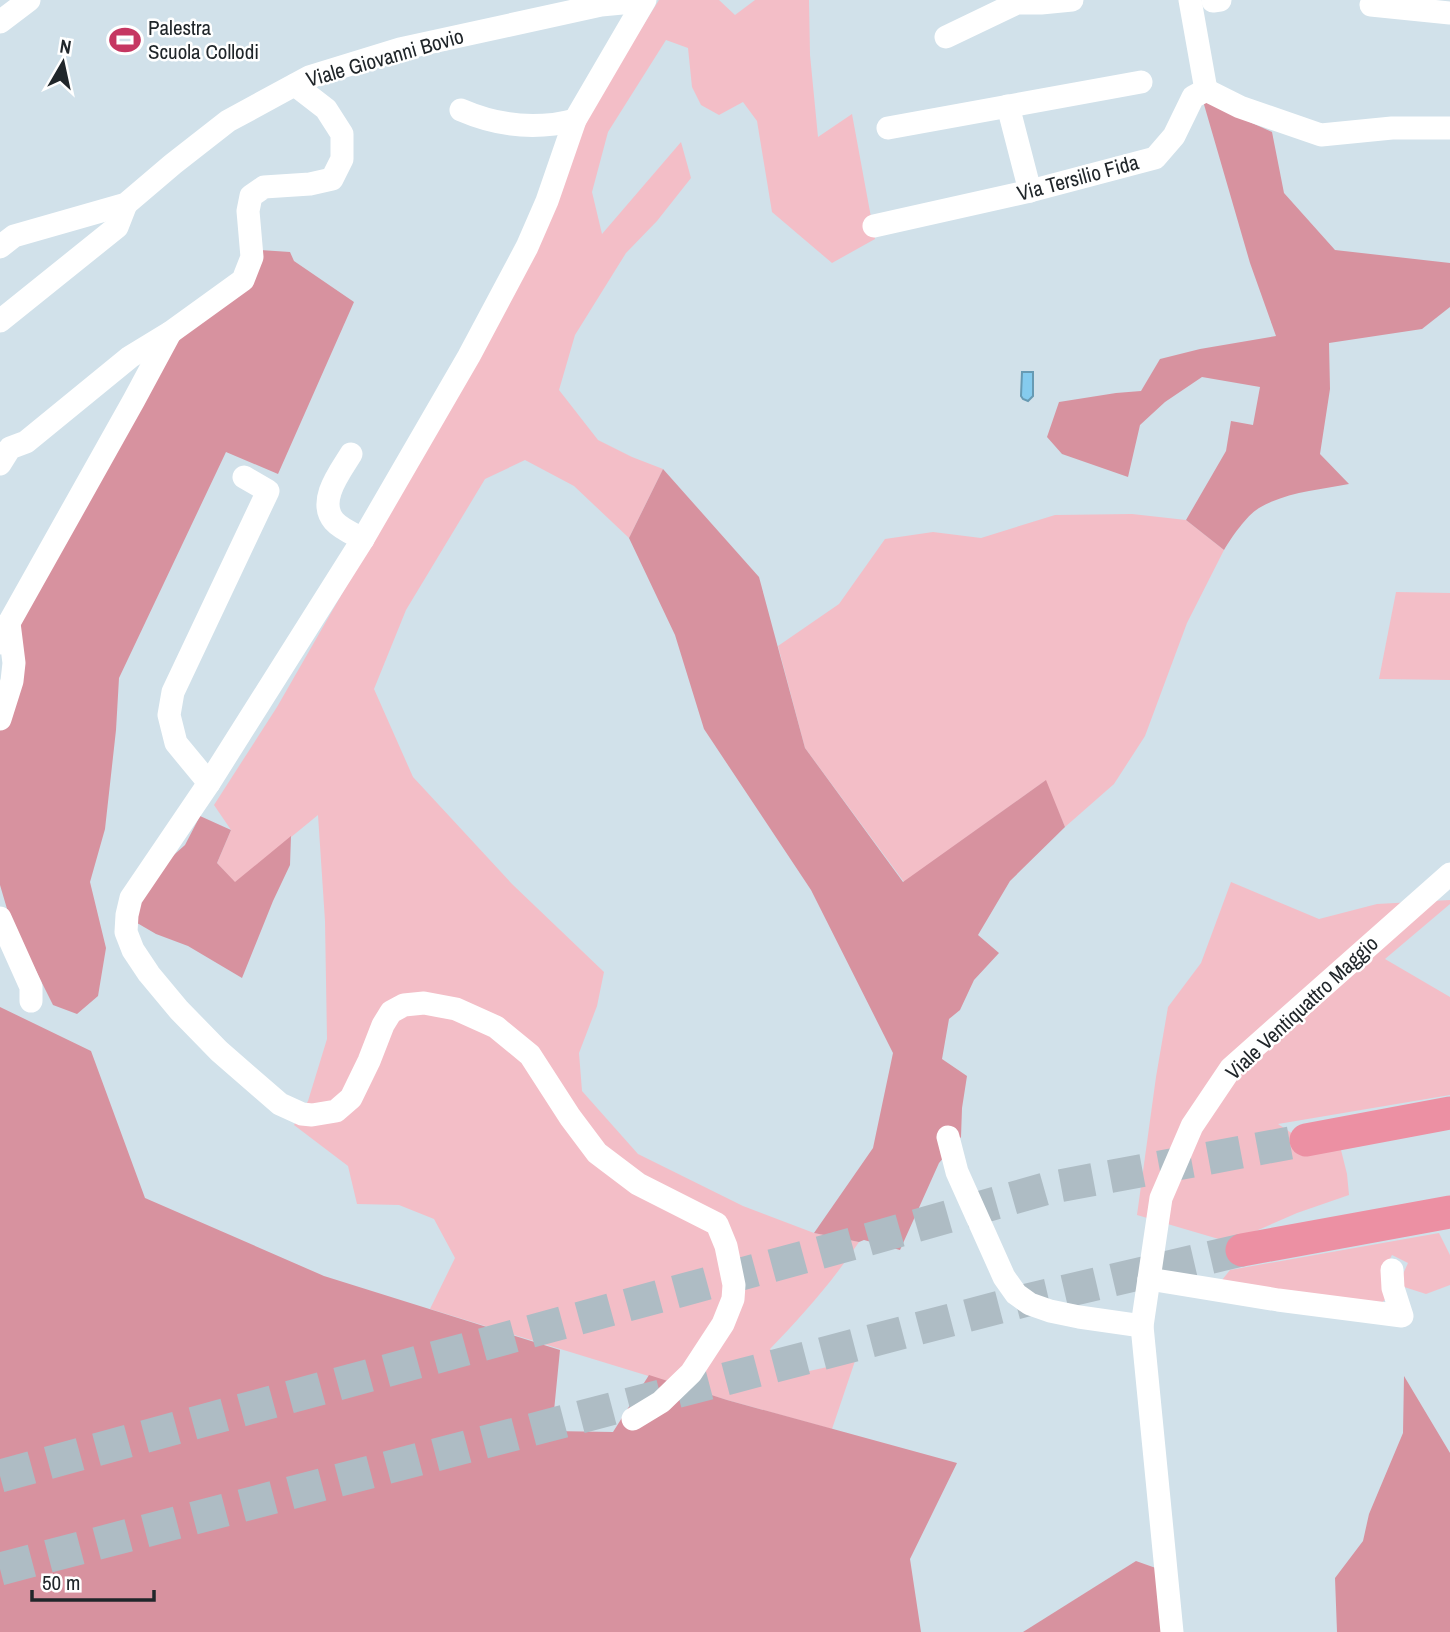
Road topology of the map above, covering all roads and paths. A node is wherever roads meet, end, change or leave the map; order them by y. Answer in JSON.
{"nodes":[{"id":1,"x":29,"y":0,"type":"edge"},
{"id":2,"x":638,"y":0,"type":"edge"},
{"id":3,"x":645,"y":0,"type":"edge"},
{"id":4,"x":1072,"y":0,"type":"edge"},
{"id":5,"x":1190,"y":0,"type":"edge"},
{"id":6,"x":1408,"y":4,"type":"edge"},
{"id":7,"x":1371,"y":5,"type":"dead end"},
{"id":8,"x":1450,"y":13,"type":"edge"},
{"id":9,"x":0,"y":22,"type":"edge"},
{"id":10,"x":946,"y":37,"type":"dead end"},
{"id":11,"x":1141,"y":82,"type":"dead end"},
{"id":12,"x":295,"y":85,"type":"junction"},
{"id":13,"x":1206,"y":90,"type":"junction"},
{"id":14,"x":1008,"y":106,"type":"junction"},
{"id":15,"x":461,"y":110,"type":"dead end"},
{"id":16,"x":575,"y":120,"type":"junction"},
{"id":17,"x":888,"y":128,"type":"dead end"},
{"id":18,"x":1450,"y":128,"type":"edge"},
{"id":19,"x":1030,"y":191,"type":"junction"},
{"id":20,"x":126,"y":204,"type":"junction"},
{"id":21,"x":874,"y":226,"type":"dead end"},
{"id":22,"x":0,"y":247,"type":"edge"},
{"id":23,"x":0,"y":320,"type":"edge"},
{"id":24,"x":171,"y":332,"type":"junction"},
{"id":25,"x":351,"y":454,"type":"dead end"},
{"id":26,"x":0,"y":464,"type":"edge"},
{"id":27,"x":244,"y":477,"type":"dead end"},
{"id":28,"x":363,"y":539,"type":"junction"},
{"id":29,"x":4,"y":633,"type":"edge"},
{"id":30,"x":0,"y":719,"type":"edge"},
{"id":31,"x":209,"y":783,"type":"junction"},
{"id":32,"x":1450,"y":874,"type":"edge"},
{"id":33,"x":0,"y":918,"type":"edge"},
{"id":34,"x":31,"y":1001,"type":"dead end"},
{"id":35,"x":1450,"y":1113,"type":"edge"},
{"id":36,"x":948,"y":1138,"type":"dead end"},
{"id":37,"x":1306,"y":1140,"type":"tunnel mouth"},
{"id":38,"x":1450,"y":1212,"type":"edge"},
{"id":39,"x":1242,"y":1250,"type":"tunnel mouth"},
{"id":40,"x":1392,"y":1270,"type":"dead end"},
{"id":41,"x":1149,"y":1279,"type":"junction"},
{"id":42,"x":1142,"y":1326,"type":"junction"},
{"id":43,"x":633,"y":1419,"type":"dead end"},
{"id":44,"x":1172,"y":1632,"type":"edge"}],
"edges":[{"from":1,"to":9,"type":"street"},
{"from":2,"to":12,"type":"street","name":"Viale Giovanni Bovio"},
{"from":3,"to":16,"type":"street"},
{"from":4,"to":10,"type":"street"},
{"from":5,"to":13,"type":"street"},
{"from":6,"to":7,"type":"street"},
{"from":6,"to":8,"type":"street"},
{"from":11,"to":14,"type":"street"},
{"from":12,"to":20,"type":"street","name":"Viale Giovanni Bovio"},
{"from":12,"to":24,"type":"street"},
{"from":13,"to":18,"type":"street"},
{"from":13,"to":19,"type":"street","name":"Via Tersilio Fida"},
{"from":14,"to":17,"type":"street"},
{"from":14,"to":19,"type":"street"},
{"from":15,"to":16,"type":"street"},
{"from":16,"to":28,"type":"street"},
{"from":19,"to":21,"type":"street","name":"Via Tersilio Fida"},
{"from":20,"to":22,"type":"street"},
{"from":20,"to":23,"type":"street"},
{"from":24,"to":26,"type":"street"},
{"from":24,"to":29,"type":"street"},
{"from":25,"to":28,"type":"street"},
{"from":27,"to":31,"type":"street"},
{"from":28,"to":31,"type":"street"},
{"from":29,"to":30,"type":"street"},
{"from":31,"to":43,"type":"street"},
{"from":32,"to":41,"type":"street","name":"Viale Ventiquattro Maggio"},
{"from":33,"to":34,"type":"street"},
{"from":35,"to":37,"type":"highway"},
{"from":36,"to":42,"type":"street"},
{"from":38,"to":39,"type":"highway"},
{"from":40,"to":41,"type":"street"},
{"from":41,"to":42,"type":"street","name":"Viale Ventiquattro Maggio"},
{"from":42,"to":44,"type":"street","name":"Viale Ventiquattro Maggio"}]}
